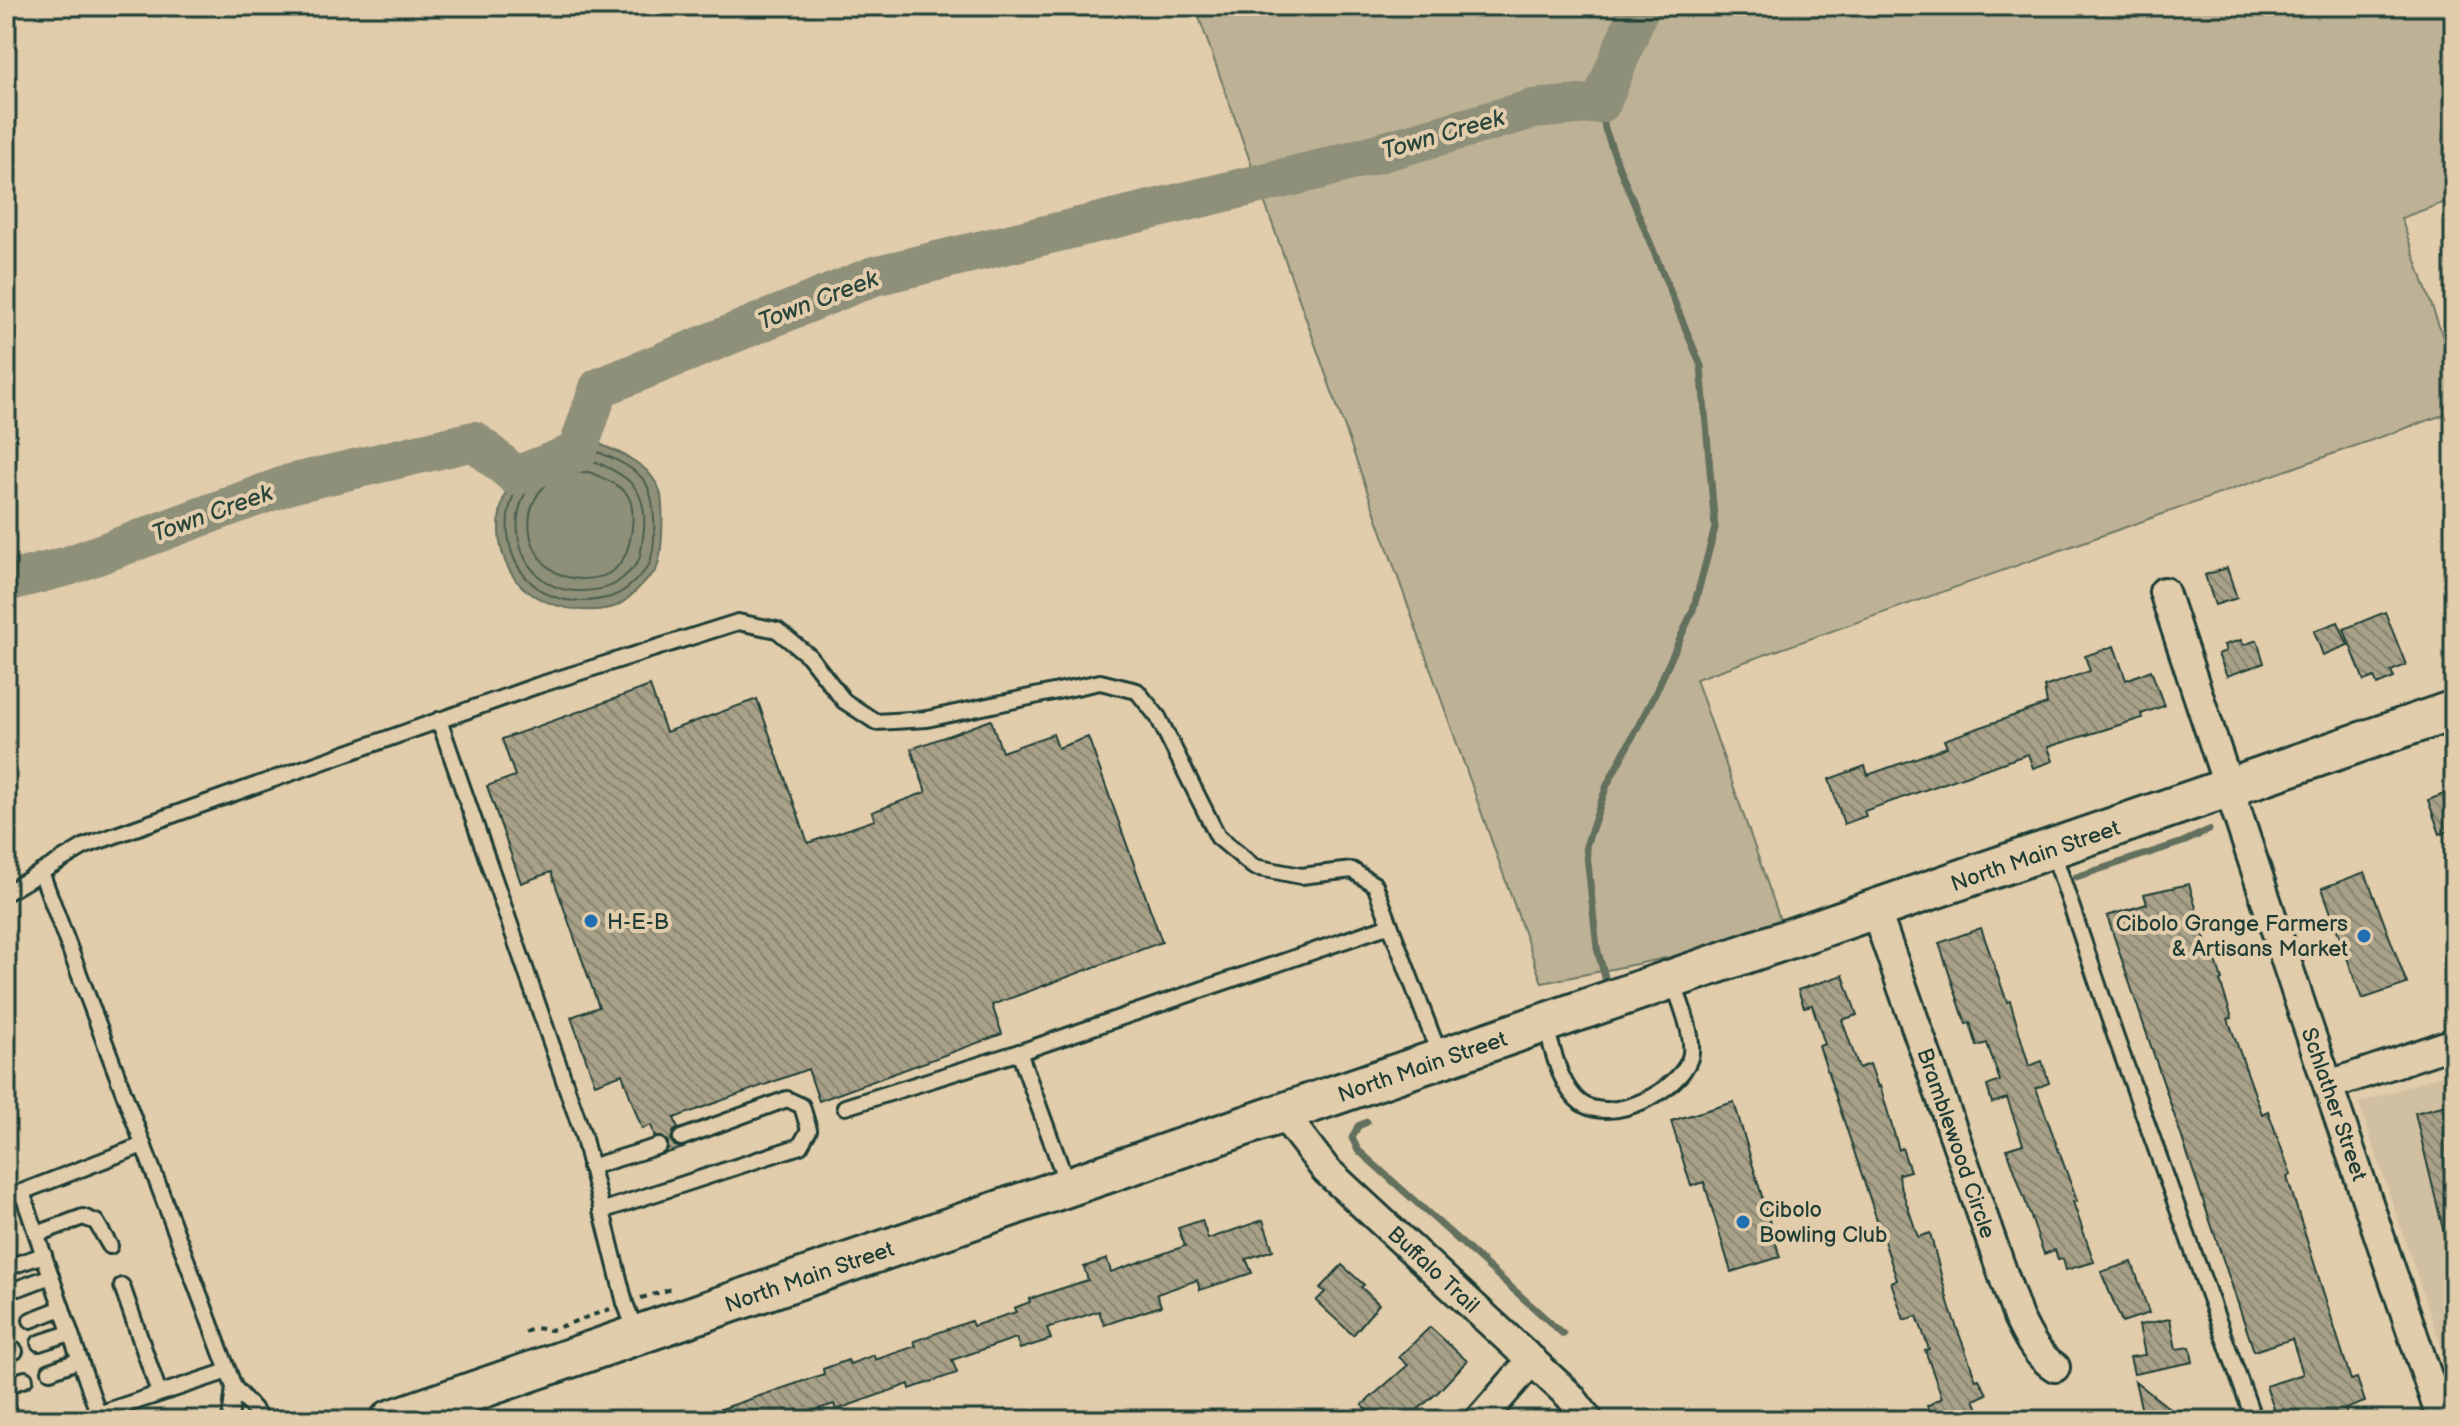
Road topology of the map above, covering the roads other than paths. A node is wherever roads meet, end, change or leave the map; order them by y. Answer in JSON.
{"nodes":[{"id":1,"x":2164,"y":592,"type":"dead end"},
{"id":2,"x":2454,"y":710,"type":"edge"},
{"id":3,"x":439,"y":720,"type":"junction"},
{"id":4,"x":2229,"y":788,"type":"junction"},
{"id":5,"x":2052,"y":849,"type":"junction"},
{"id":6,"x":41,"y":872,"type":"junction"},
{"id":7,"x":6,"y":893,"type":"edge"},
{"id":8,"x":1875,"y":909,"type":"junction"},
{"id":9,"x":1390,"y":925,"type":"junction"},
{"id":10,"x":1672,"y":979,"type":"junction"},
{"id":11,"x":1545,"y":1023,"type":"junction"},
{"id":12,"x":2454,"y":1043,"type":"edge"},
{"id":13,"x":1019,"y":1052,"type":"junction"},
{"id":14,"x":1441,"y":1059,"type":"junction"},
{"id":15,"x":2329,"y":1085,"type":"junction"},
{"id":16,"x":845,"y":1107,"type":"dead end"},
{"id":17,"x":1286,"y":1113,"type":"junction"},
{"id":18,"x":681,"y":1138,"type":"dead end"},
{"id":19,"x":143,"y":1145,"type":"junction"},
{"id":20,"x":659,"y":1146,"type":"dead end"},
{"id":21,"x":590,"y":1167,"type":"junction"},
{"id":22,"x":1068,"y":1188,"type":"junction"},
{"id":23,"x":22,"y":1192,"type":"junction"},
{"id":24,"x":6,"y":1198,"type":"edge"},
{"id":25,"x":601,"y":1211,"type":"junction"},
{"id":26,"x":37,"y":1234,"type":"junction"},
{"id":27,"x":110,"y":1246,"type":"dead end"},
{"id":28,"x":44,"y":1255,"type":"junction"},
{"id":29,"x":11,"y":1266,"type":"dead end"},
{"id":30,"x":51,"y":1276,"type":"junction"},
{"id":31,"x":122,"y":1286,"type":"dead end"},
{"id":32,"x":19,"y":1288,"type":"dead end"},
{"id":33,"x":62,"y":1308,"type":"junction"},
{"id":34,"x":31,"y":1320,"type":"dead end"},
{"id":35,"x":70,"y":1333,"type":"junction"},
{"id":36,"x":637,"y":1335,"type":"junction"},
{"id":37,"x":39,"y":1343,"type":"dead end"},
{"id":38,"x":80,"y":1360,"type":"junction"},
{"id":39,"x":1532,"y":1360,"type":"junction"},
{"id":40,"x":2055,"y":1367,"type":"dead end"},
{"id":41,"x":50,"y":1371,"type":"dead end"},
{"id":42,"x":228,"y":1371,"type":"junction"},
{"id":43,"x":25,"y":1379,"type":"dead end"},
{"id":44,"x":6,"y":1386,"type":"edge"},
{"id":45,"x":234,"y":1387,"type":"junction"},
{"id":46,"x":159,"y":1393,"type":"junction"},
{"id":47,"x":98,"y":1413,"type":"junction"},
{"id":48,"x":6,"y":1415,"type":"edge"},
{"id":49,"x":19,"y":1420,"type":"edge"},
{"id":50,"x":80,"y":1420,"type":"edge"},
{"id":51,"x":230,"y":1420,"type":"edge"},
{"id":52,"x":263,"y":1420,"type":"edge"},
{"id":53,"x":390,"y":1420,"type":"edge"},
{"id":54,"x":1480,"y":1420,"type":"edge"},
{"id":55,"x":1588,"y":1420,"type":"edge"},
{"id":56,"x":2254,"y":1420,"type":"edge"},
{"id":57,"x":2442,"y":1420,"type":"edge"}],
"edges":[{"from":1,"to":4,"type":"street","name":"Schlather Street"},
{"from":2,"to":4,"type":"street","name":"North Main Street"},
{"from":3,"to":6,"type":"lane"},
{"from":3,"to":9,"type":"lane"},
{"from":3,"to":21,"type":"lane"},
{"from":4,"to":5,"type":"street","name":"North Main Street"},
{"from":4,"to":15,"type":"street","name":"Schlather Street"},
{"from":5,"to":8,"type":"street","name":"North Main Street"},
{"from":5,"to":56,"type":"lane"},
{"from":6,"to":7,"type":"lane"},
{"from":6,"to":19,"type":"lane"},
{"from":8,"to":10,"type":"street","name":"North Main Street"},
{"from":8,"to":40,"type":"street","name":"Bramblewood Circle"},
{"from":9,"to":13,"type":"lane"},
{"from":9,"to":14,"type":"lane"},
{"from":10,"to":11,"type":"street","name":"North Main Street"},
{"from":10,"to":11,"type":"lane"},
{"from":11,"to":14,"type":"street","name":"North Main Street"},
{"from":12,"to":15,"type":"street"},
{"from":13,"to":16,"type":"lane"},
{"from":13,"to":22,"type":"lane"},
{"from":14,"to":17,"type":"street","name":"North Main Street"},
{"from":15,"to":57,"type":"street","name":"Schlather Street"},
{"from":17,"to":22,"type":"street","name":"North Main Street"},
{"from":17,"to":39,"type":"street","name":"Buffalo Trail"},
{"from":18,"to":25,"type":"lane"},
{"from":19,"to":23,"type":"lane"},
{"from":19,"to":42,"type":"lane"},
{"from":20,"to":21,"type":"lane"},
{"from":21,"to":25,"type":"lane"},
{"from":22,"to":36,"type":"street","name":"North Main Street"},
{"from":23,"to":24,"type":"lane"},
{"from":23,"to":26,"type":"lane"},
{"from":25,"to":36,"type":"lane"},
{"from":26,"to":27,"type":"lane"},
{"from":26,"to":28,"type":"lane"},
{"from":28,"to":29,"type":"lane"},
{"from":28,"to":30,"type":"lane"},
{"from":30,"to":32,"type":"lane"},
{"from":30,"to":33,"type":"lane"},
{"from":31,"to":46,"type":"lane"},
{"from":33,"to":34,"type":"lane"},
{"from":33,"to":35,"type":"lane"},
{"from":35,"to":37,"type":"lane"},
{"from":35,"to":38,"type":"lane"},
{"from":36,"to":53,"type":"street","name":"North Main Street"},
{"from":38,"to":41,"type":"lane"},
{"from":38,"to":47,"type":"lane"},
{"from":39,"to":54,"type":"street"},
{"from":39,"to":55,"type":"street","name":"Buffalo Trail"},
{"from":42,"to":45,"type":"lane"},
{"from":42,"to":46,"type":"lane"},
{"from":43,"to":44,"type":"lane"},
{"from":45,"to":51,"type":"lane"},
{"from":45,"to":52,"type":"lane"},
{"from":46,"to":47,"type":"lane"},
{"from":47,"to":50,"type":"lane"},
{"from":48,"to":49,"type":"lane"}]}
